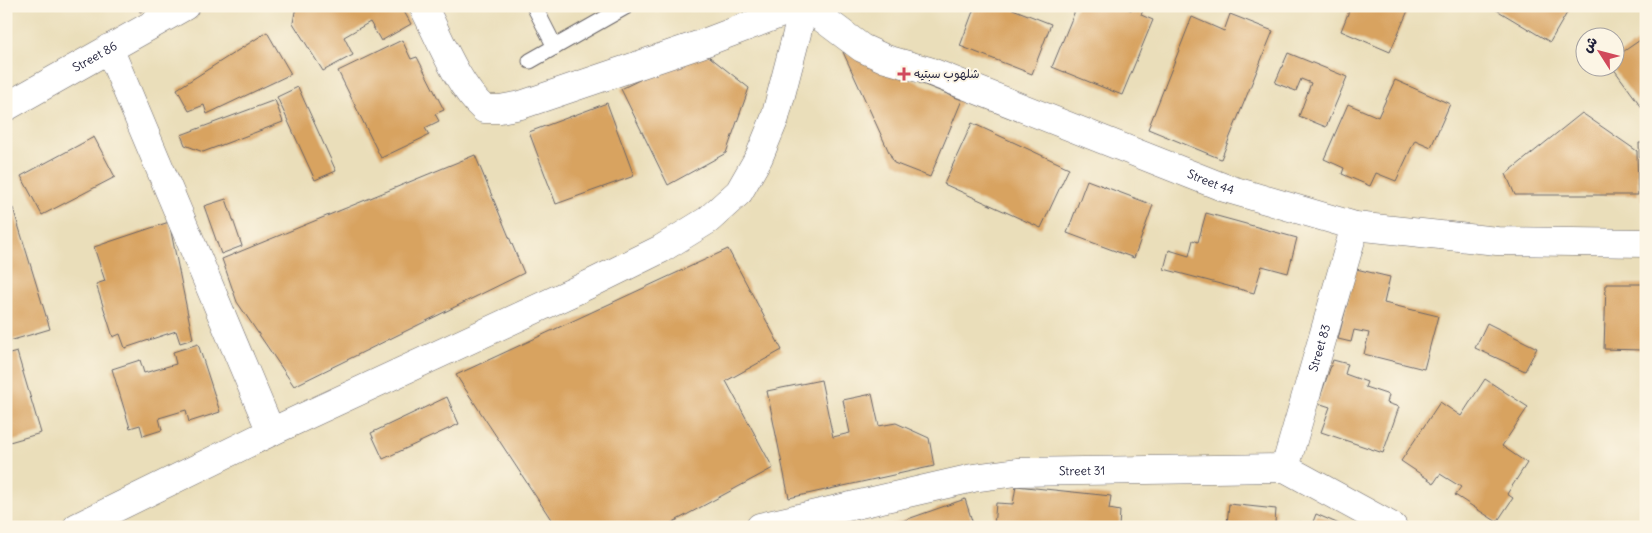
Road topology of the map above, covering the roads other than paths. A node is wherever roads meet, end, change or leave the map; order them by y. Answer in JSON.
{"nodes":[{"id":1,"x":185,"y":6,"type":"edge"},
{"id":2,"x":423,"y":6,"type":"edge"},
{"id":3,"x":534,"y":6,"type":"edge"},
{"id":4,"x":628,"y":6,"type":"edge"},
{"id":5,"x":804,"y":6,"type":"edge"},
{"id":6,"x":555,"y":47,"type":"junction"},
{"id":7,"x":109,"y":48,"type":"junction"},
{"id":8,"x":530,"y":61,"type":"dead end"},
{"id":9,"x":6,"y":106,"type":"edge"},
{"id":10,"x":1355,"y":226,"type":"junction"},
{"id":11,"x":1646,"y":243,"type":"edge"},
{"id":12,"x":271,"y":432,"type":"junction"},
{"id":13,"x":1285,"y":468,"type":"junction"},
{"id":14,"x":77,"y":527,"type":"edge"},
{"id":15,"x":760,"y":527,"type":"edge"},
{"id":16,"x":1393,"y":527,"type":"edge"}],
"edges":[{"from":1,"to":7,"type":"street","name":"Street 86"},
{"from":2,"to":5,"type":"street"},
{"from":3,"to":6,"type":"lane"},
{"from":4,"to":6,"type":"lane"},
{"from":5,"to":10,"type":"street","name":"Street 44"},
{"from":5,"to":12,"type":"street"},
{"from":6,"to":8,"type":"lane"},
{"from":7,"to":9,"type":"street","name":"Street 86"},
{"from":7,"to":12,"type":"street"},
{"from":10,"to":11,"type":"street","name":"Street 44"},
{"from":10,"to":13,"type":"street","name":"Street 83"},
{"from":12,"to":14,"type":"street"},
{"from":13,"to":15,"type":"street","name":"Street 31"},
{"from":13,"to":16,"type":"street","name":"Street 31"}]}
